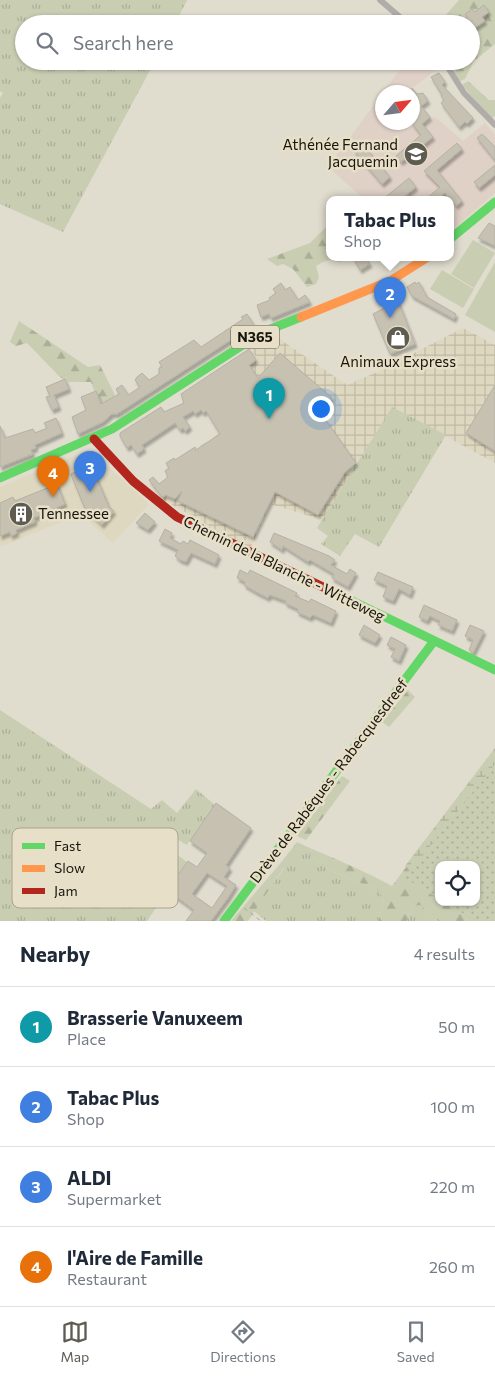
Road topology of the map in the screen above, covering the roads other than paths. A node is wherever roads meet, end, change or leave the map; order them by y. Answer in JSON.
{"nodes":[{"id":1,"x":380,"y":0,"type":"edge"},
{"id":2,"x":398,"y":15,"type":"edge"},
{"id":3,"x":450,"y":70,"type":"edge"},
{"id":4,"x":495,"y":125,"type":"edge"},
{"id":5,"x":495,"y":202,"type":"edge"},
{"id":6,"x":454,"y":236,"type":"edge"},
{"id":7,"x":422,"y":261,"type":"edge"},
{"id":8,"x":94,"y":439,"type":"junction"},
{"id":9,"x":0,"y":478,"type":"edge"},
{"id":10,"x":434,"y":641,"type":"junction"},
{"id":11,"x":495,"y":670,"type":"edge"},
{"id":12,"x":224,"y":921,"type":"edge"}],
"edges":[{"from":1,"to":2,"type":"street"},
{"from":3,"to":4,"type":"street"},
{"from":5,"to":6,"type":"street"},
{"from":7,"to":8,"type":"street","number":"N365"},
{"from":8,"to":9,"type":"street","number":"N365"},
{"from":8,"to":10,"type":"street","name":"Chemin de la Blanche - Witteweg"},
{"from":10,"to":11,"type":"street","name":"Chemin de la Blanche - Witteweg"},
{"from":10,"to":12,"type":"street","name":"Drève de Rabéques - Rabecquesdreef"}]}
